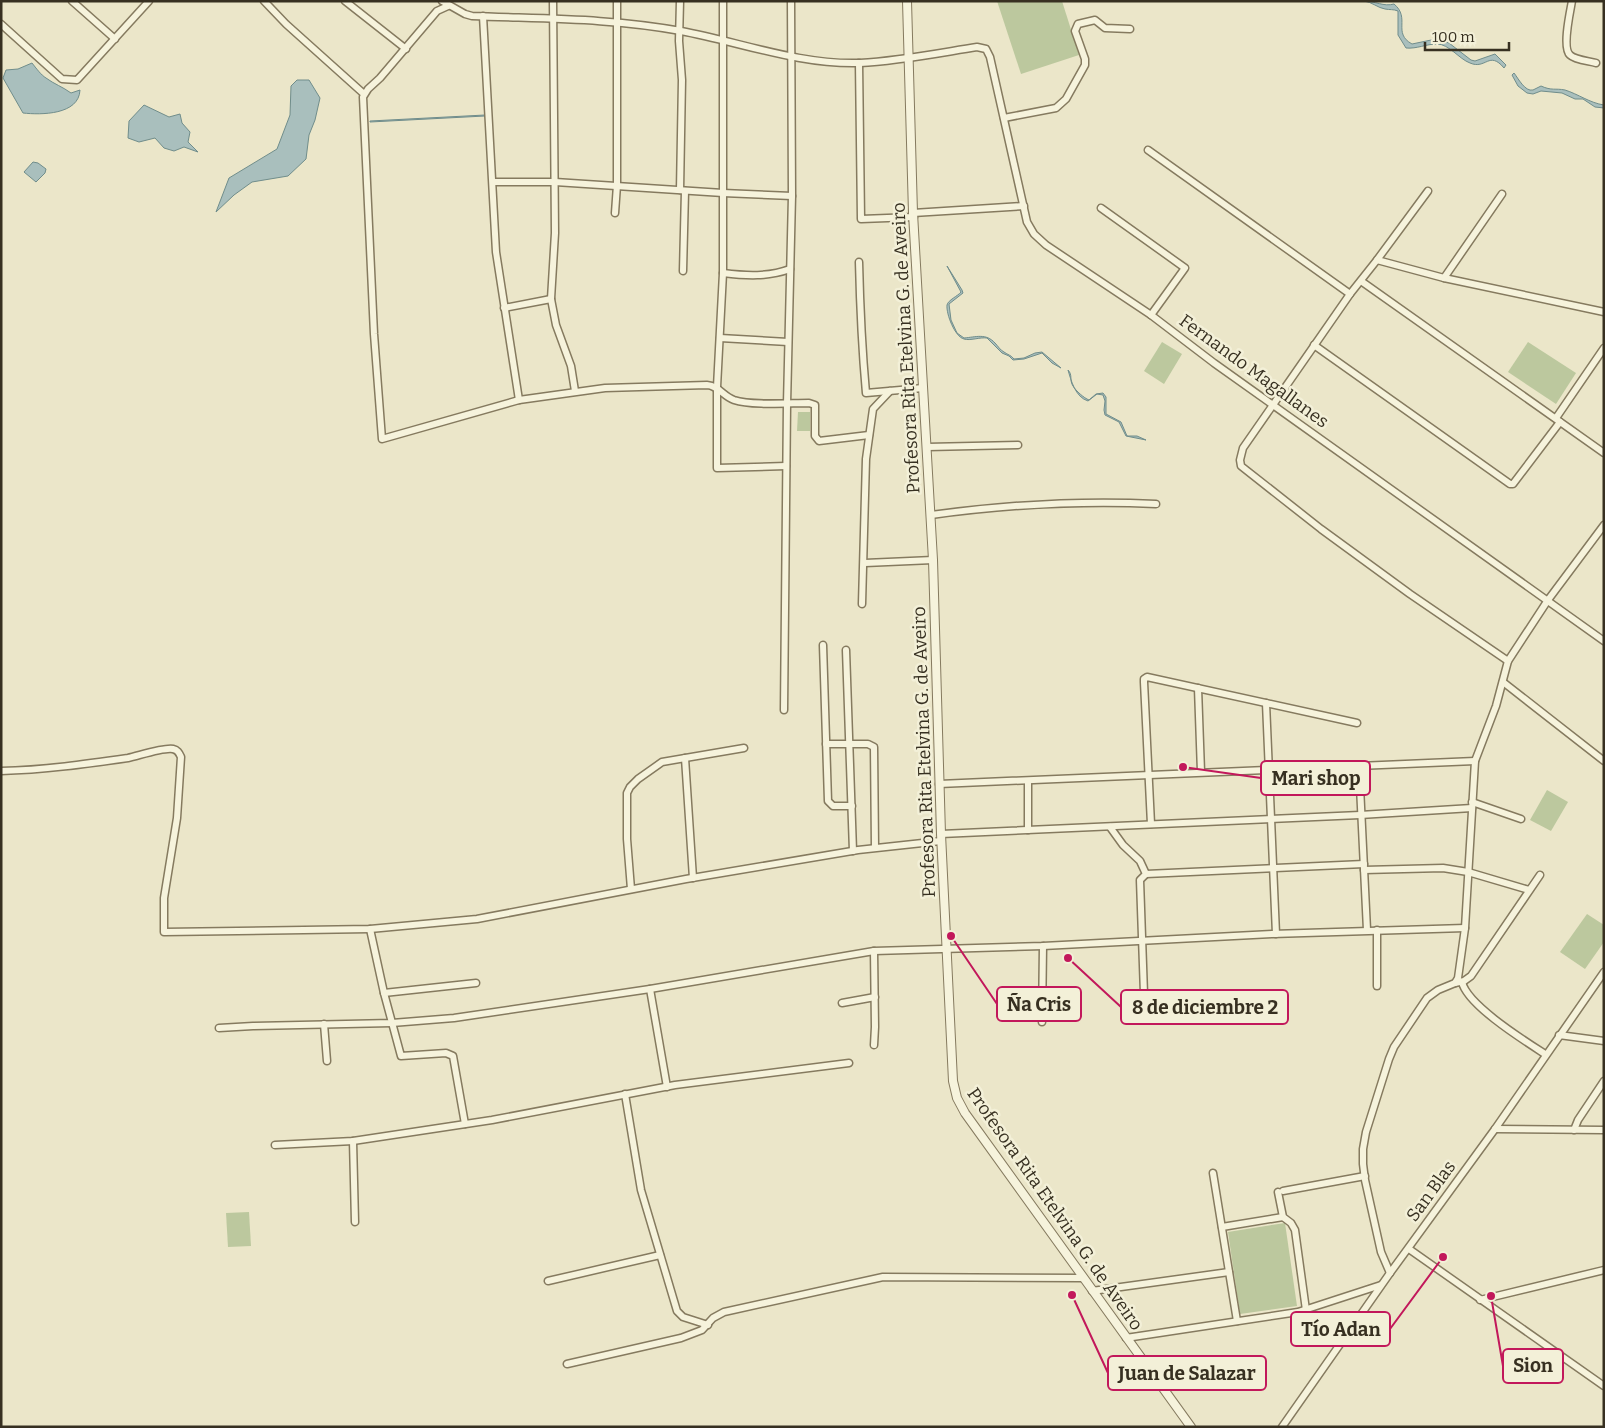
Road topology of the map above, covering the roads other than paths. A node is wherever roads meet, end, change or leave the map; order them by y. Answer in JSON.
{"nodes":[{"id":1,"x":72,"y":1,"type":"edge"},
{"id":2,"x":149,"y":1,"type":"edge"},
{"id":3,"x":264,"y":1,"type":"edge"},
{"id":4,"x":345,"y":1,"type":"edge"},
{"id":5,"x":554,"y":1,"type":"edge"},
{"id":6,"x":617,"y":1,"type":"edge"},
{"id":7,"x":680,"y":1,"type":"edge"},
{"id":8,"x":723,"y":1,"type":"edge"},
{"id":9,"x":791,"y":1,"type":"edge"},
{"id":10,"x":907,"y":1,"type":"edge"},
{"id":11,"x":1572,"y":1,"type":"edge"},
{"id":12,"x":445,"y":4,"type":"edge"},
{"id":13,"x":483,"y":16,"type":"junction"},
{"id":14,"x":553,"y":18,"type":"junction"},
{"id":15,"x":616,"y":23,"type":"junction"},
{"id":16,"x":1,"y":24,"type":"edge"},
{"id":17,"x":1130,"y":29,"type":"dead end"},
{"id":18,"x":679,"y":30,"type":"junction"},
{"id":19,"x":115,"y":39,"type":"junction"},
{"id":20,"x":724,"y":41,"type":"junction"},
{"id":21,"x":406,"y":49,"type":"junction"},
{"id":22,"x":792,"y":56,"type":"junction"},
{"id":23,"x":908,"y":57,"type":"junction"},
{"id":24,"x":859,"y":63,"type":"junction"},
{"id":25,"x":1596,"y":63,"type":"dead end"},
{"id":26,"x":364,"y":94,"type":"junction"},
{"id":27,"x":1004,"y":118,"type":"junction"},
{"id":28,"x":1148,"y":150,"type":"dead end"},
{"id":29,"x":493,"y":182,"type":"junction"},
{"id":30,"x":555,"y":182,"type":"junction"},
{"id":31,"x":617,"y":185,"type":"junction"},
{"id":32,"x":1428,"y":190,"type":"dead end"},
{"id":33,"x":682,"y":191,"type":"junction"},
{"id":34,"x":723,"y":193,"type":"junction"},
{"id":35,"x":1502,"y":194,"type":"dead end"},
{"id":36,"x":792,"y":196,"type":"junction"},
{"id":37,"x":1024,"y":206,"type":"junction"},
{"id":38,"x":1101,"y":208,"type":"dead end"},
{"id":39,"x":615,"y":213,"type":"dead end"},
{"id":40,"x":914,"y":215,"type":"junction"},
{"id":41,"x":1377,"y":260,"type":"junction"},
{"id":42,"x":859,"y":262,"type":"dead end"},
{"id":43,"x":790,"y":269,"type":"junction"},
{"id":44,"x":683,"y":271,"type":"dead end"},
{"id":45,"x":723,"y":274,"type":"junction"},
{"id":46,"x":1444,"y":278,"type":"junction"},
{"id":47,"x":1361,"y":281,"type":"junction"},
{"id":48,"x":1350,"y":294,"type":"junction"},
{"id":49,"x":551,"y":299,"type":"junction"},
{"id":50,"x":504,"y":308,"type":"junction"},
{"id":51,"x":1604,"y":312,"type":"edge"},
{"id":52,"x":1151,"y":315,"type":"junction"},
{"id":53,"x":720,"y":338,"type":"junction"},
{"id":54,"x":788,"y":342,"type":"junction"},
{"id":55,"x":1314,"y":345,"type":"junction"},
{"id":56,"x":1604,"y":348,"type":"edge"},
{"id":57,"x":717,"y":387,"type":"junction"},
{"id":58,"x":923,"y":388,"type":"junction"},
{"id":59,"x":890,"y":391,"type":"junction"},
{"id":60,"x":575,"y":392,"type":"junction"},
{"id":61,"x":518,"y":400,"type":"junction"},
{"id":62,"x":787,"y":404,"type":"junction"},
{"id":63,"x":1273,"y":404,"type":"junction"},
{"id":64,"x":1558,"y":420,"type":"junction"},
{"id":65,"x":868,"y":435,"type":"junction"},
{"id":66,"x":1018,"y":445,"type":"dead end"},
{"id":67,"x":926,"y":447,"type":"junction"},
{"id":68,"x":1604,"y":453,"type":"edge"},
{"id":69,"x":786,"y":466,"type":"junction"},
{"id":70,"x":1156,"y":504,"type":"dead end"},
{"id":71,"x":931,"y":515,"type":"junction"},
{"id":72,"x":1604,"y":525,"type":"edge"},
{"id":73,"x":933,"y":560,"type":"junction"},
{"id":74,"x":865,"y":563,"type":"junction"},
{"id":75,"x":1548,"y":600,"type":"junction"},
{"id":76,"x":862,"y":604,"type":"dead end"},
{"id":77,"x":1604,"y":641,"type":"edge"},
{"id":78,"x":823,"y":645,"type":"dead end"},
{"id":79,"x":846,"y":650,"type":"dead end"},
{"id":80,"x":1508,"y":661,"type":"junction"},
{"id":81,"x":1503,"y":682,"type":"junction"},
{"id":82,"x":1198,"y":688,"type":"junction"},
{"id":83,"x":1266,"y":703,"type":"junction"},
{"id":84,"x":784,"y":710,"type":"dead end"},
{"id":85,"x":1357,"y":723,"type":"dead end"},
{"id":86,"x":826,"y":744,"type":"junction"},
{"id":87,"x":850,"y":744,"type":"junction"},
{"id":88,"x":744,"y":748,"type":"dead end"},
{"id":89,"x":685,"y":758,"type":"junction"},
{"id":90,"x":1475,"y":761,"type":"junction"},
{"id":91,"x":1604,"y":761,"type":"edge"},
{"id":92,"x":1359,"y":766,"type":"junction"},
{"id":93,"x":1268,"y":769,"type":"junction"},
{"id":94,"x":1,"y":771,"type":"edge"},
{"id":95,"x":1202,"y":772,"type":"junction"},
{"id":96,"x":1149,"y":775,"type":"junction"},
{"id":97,"x":1028,"y":782,"type":"junction"},
{"id":98,"x":940,"y":784,"type":"junction"},
{"id":99,"x":1472,"y":805,"type":"junction"},
{"id":100,"x":852,"y":806,"type":"junction"},
{"id":101,"x":1360,"y":815,"type":"junction"},
{"id":102,"x":1270,"y":818,"type":"junction"},
{"id":103,"x":1521,"y":819,"type":"dead end"},
{"id":104,"x":1151,"y":824,"type":"junction"},
{"id":105,"x":1110,"y":827,"type":"junction"},
{"id":106,"x":1028,"y":830,"type":"junction"},
{"id":107,"x":941,"y":837,"type":"junction"},
{"id":108,"x":875,"y":848,"type":"junction"},
{"id":109,"x":853,"y":851,"type":"junction"},
{"id":110,"x":1364,"y":867,"type":"junction"},
{"id":111,"x":1273,"y":868,"type":"junction"},
{"id":112,"x":1468,"y":872,"type":"junction"},
{"id":113,"x":1146,"y":874,"type":"junction"},
{"id":114,"x":1540,"y":875,"type":"dead end"},
{"id":115,"x":693,"y":878,"type":"junction"},
{"id":116,"x":631,"y":889,"type":"junction"},
{"id":117,"x":1529,"y":890,"type":"junction"},
{"id":118,"x":1465,"y":928,"type":"junction"},
{"id":119,"x":370,"y":929,"type":"junction"},
{"id":120,"x":1367,"y":930,"type":"junction"},
{"id":121,"x":1377,"y":930,"type":"junction"},
{"id":122,"x":1276,"y":934,"type":"junction"},
{"id":123,"x":1143,"y":942,"type":"junction"},
{"id":124,"x":1043,"y":946,"type":"junction"},
{"id":125,"x":946,"y":949,"type":"junction"},
{"id":126,"x":874,"y":951,"type":"junction"},
{"id":127,"x":1602,"y":976,"type":"edge"},
{"id":128,"x":476,"y":983,"type":"dead end"},
{"id":129,"x":1458,"y":983,"type":"junction"},
{"id":130,"x":1377,"y":986,"type":"dead end"},
{"id":131,"x":650,"y":989,"type":"junction"},
{"id":132,"x":384,"y":993,"type":"junction"},
{"id":133,"x":1144,"y":994,"type":"dead end"},
{"id":134,"x":875,"y":997,"type":"junction"},
{"id":135,"x":842,"y":1003,"type":"dead end"},
{"id":136,"x":1042,"y":1022,"type":"dead end"},
{"id":137,"x":392,"y":1023,"type":"junction"},
{"id":138,"x":324,"y":1024,"type":"junction"},
{"id":139,"x":219,"y":1028,"type":"dead end"},
{"id":140,"x":1559,"y":1035,"type":"junction"},
{"id":141,"x":1604,"y":1041,"type":"edge"},
{"id":142,"x":874,"y":1045,"type":"dead end"},
{"id":143,"x":1545,"y":1054,"type":"junction"},
{"id":144,"x":327,"y":1061,"type":"dead end"},
{"id":145,"x":849,"y":1063,"type":"dead end"},
{"id":146,"x":1604,"y":1081,"type":"edge"},
{"id":147,"x":667,"y":1087,"type":"junction"},
{"id":148,"x":625,"y":1094,"type":"junction"},
{"id":149,"x":465,"y":1124,"type":"junction"},
{"id":150,"x":1495,"y":1128,"type":"junction"},
{"id":151,"x":1574,"y":1130,"type":"junction"},
{"id":152,"x":1604,"y":1130,"type":"edge"},
{"id":153,"x":353,"y":1141,"type":"junction"},
{"id":154,"x":275,"y":1145,"type":"dead end"},
{"id":155,"x":1213,"y":1172,"type":"dead end"},
{"id":156,"x":1365,"y":1176,"type":"junction"},
{"id":157,"x":1283,"y":1216,"type":"junction"},
{"id":158,"x":355,"y":1222,"type":"dead end"},
{"id":159,"x":1222,"y":1227,"type":"junction"},
{"id":160,"x":1408,"y":1249,"type":"junction"},
{"id":161,"x":660,"y":1255,"type":"junction"},
{"id":162,"x":1604,"y":1270,"type":"edge"},
{"id":163,"x":1229,"y":1272,"type":"junction"},
{"id":164,"x":1390,"y":1273,"type":"junction"},
{"id":165,"x":1083,"y":1278,"type":"junction"},
{"id":166,"x":548,"y":1281,"type":"dead end"},
{"id":167,"x":1382,"y":1285,"type":"junction"},
{"id":168,"x":1092,"y":1291,"type":"junction"},
{"id":169,"x":1480,"y":1300,"type":"junction"},
{"id":170,"x":1306,"y":1310,"type":"junction"},
{"id":171,"x":1237,"y":1321,"type":"junction"},
{"id":172,"x":708,"y":1324,"type":"junction"},
{"id":173,"x":1126,"y":1338,"type":"junction"},
{"id":174,"x":567,"y":1364,"type":"dead end"},
{"id":175,"x":1604,"y":1386,"type":"edge"},
{"id":176,"x":1191,"y":1427,"type":"edge"},
{"id":177,"x":1282,"y":1427,"type":"edge"}],
"edges":[{"from":1,"to":19,"type":"street"},
{"from":2,"to":19,"type":"street"},
{"from":3,"to":26,"type":"street"},
{"from":4,"to":21,"type":"street"},
{"from":5,"to":14,"type":"street"},
{"from":6,"to":15,"type":"street"},
{"from":7,"to":18,"type":"street"},
{"from":8,"to":20,"type":"street"},
{"from":9,"to":22,"type":"street"},
{"from":10,"to":23,"type":"street","name":"Profesora Rita Etelvina G. de Aveiro"},
{"from":11,"to":25,"type":"street"},
{"from":12,"to":13,"type":"street"},
{"from":12,"to":21,"type":"street"},
{"from":13,"to":14,"type":"street"},
{"from":13,"to":29,"type":"street"},
{"from":14,"to":15,"type":"street"},
{"from":14,"to":30,"type":"street"},
{"from":15,"to":18,"type":"street"},
{"from":15,"to":31,"type":"street"},
{"from":16,"to":19,"type":"street"},
{"from":17,"to":27,"type":"street"},
{"from":18,"to":20,"type":"street"},
{"from":18,"to":33,"type":"street"},
{"from":20,"to":22,"type":"street"},
{"from":20,"to":34,"type":"street"},
{"from":21,"to":26,"type":"street"},
{"from":22,"to":24,"type":"street"},
{"from":22,"to":36,"type":"street"},
{"from":23,"to":24,"type":"street"},
{"from":23,"to":27,"type":"street","name":"Fernando Magallanes"},
{"from":23,"to":40,"type":"street","name":"Profesora Rita Etelvina G. de Aveiro"},
{"from":24,"to":40,"type":"street"},
{"from":26,"to":61,"type":"street"},
{"from":27,"to":37,"type":"street","name":"Fernando Magallanes"},
{"from":28,"to":48,"type":"street"},
{"from":29,"to":30,"type":"street"},
{"from":29,"to":50,"type":"street"},
{"from":30,"to":31,"type":"street"},
{"from":30,"to":49,"type":"street"},
{"from":31,"to":33,"type":"street"},
{"from":31,"to":39,"type":"street"},
{"from":32,"to":41,"type":"street"},
{"from":33,"to":34,"type":"street"},
{"from":33,"to":44,"type":"street"},
{"from":34,"to":36,"type":"street"},
{"from":34,"to":45,"type":"street"},
{"from":35,"to":46,"type":"street"},
{"from":36,"to":43,"type":"street"},
{"from":37,"to":40,"type":"street"},
{"from":37,"to":52,"type":"street","name":"Fernando Magallanes"},
{"from":38,"to":52,"type":"street"},
{"from":40,"to":58,"type":"street","name":"Profesora Rita Etelvina G. de Aveiro"},
{"from":41,"to":46,"type":"street"},
{"from":41,"to":47,"type":"street"},
{"from":42,"to":59,"type":"street"},
{"from":43,"to":45,"type":"street"},
{"from":43,"to":54,"type":"street"},
{"from":45,"to":53,"type":"street"},
{"from":46,"to":51,"type":"street"},
{"from":47,"to":48,"type":"street"},
{"from":47,"to":64,"type":"street"},
{"from":48,"to":55,"type":"street"},
{"from":49,"to":50,"type":"street"},
{"from":49,"to":60,"type":"street"},
{"from":50,"to":61,"type":"street"},
{"from":52,"to":63,"type":"street","name":"Fernando Magallanes"},
{"from":53,"to":54,"type":"street"},
{"from":53,"to":57,"type":"street"},
{"from":54,"to":62,"type":"street"},
{"from":55,"to":63,"type":"street"},
{"from":55,"to":64,"type":"street"},
{"from":56,"to":64,"type":"street"},
{"from":57,"to":60,"type":"street"},
{"from":57,"to":62,"type":"street"},
{"from":57,"to":69,"type":"street"},
{"from":58,"to":59,"type":"street"},
{"from":58,"to":67,"type":"street","name":"Profesora Rita Etelvina G. de Aveiro"},
{"from":59,"to":65,"type":"street"},
{"from":60,"to":61,"type":"street"},
{"from":62,"to":65,"type":"street"},
{"from":62,"to":69,"type":"street"},
{"from":63,"to":75,"type":"street","name":"Fernando Magallanes"},
{"from":63,"to":80,"type":"street"},
{"from":64,"to":68,"type":"street"},
{"from":65,"to":74,"type":"street"},
{"from":66,"to":67,"type":"street"},
{"from":67,"to":71,"type":"street","name":"Profesora Rita Etelvina G. de Aveiro"},
{"from":69,"to":84,"type":"street"},
{"from":70,"to":71,"type":"street"},
{"from":71,"to":73,"type":"street","name":"Profesora Rita Etelvina G. de Aveiro"},
{"from":72,"to":75,"type":"street"},
{"from":73,"to":74,"type":"street"},
{"from":73,"to":98,"type":"street","name":"Profesora Rita Etelvina G. de Aveiro"},
{"from":74,"to":76,"type":"street"},
{"from":75,"to":77,"type":"street","name":"Fernando Magallanes"},
{"from":75,"to":80,"type":"street"},
{"from":78,"to":86,"type":"street"},
{"from":79,"to":87,"type":"street"},
{"from":80,"to":81,"type":"street"},
{"from":81,"to":90,"type":"street"},
{"from":81,"to":91,"type":"street"},
{"from":82,"to":83,"type":"street"},
{"from":82,"to":95,"type":"street"},
{"from":82,"to":96,"type":"street"},
{"from":83,"to":85,"type":"street"},
{"from":83,"to":93,"type":"street"},
{"from":86,"to":87,"type":"street"},
{"from":86,"to":100,"type":"street"},
{"from":87,"to":100,"type":"street"},
{"from":87,"to":108,"type":"street"},
{"from":88,"to":89,"type":"street"},
{"from":89,"to":115,"type":"street"},
{"from":89,"to":116,"type":"street"},
{"from":90,"to":92,"type":"street"},
{"from":90,"to":99,"type":"street"},
{"from":92,"to":93,"type":"street"},
{"from":92,"to":101,"type":"street"},
{"from":93,"to":95,"type":"street"},
{"from":93,"to":102,"type":"street"},
{"from":94,"to":119,"type":"street"},
{"from":95,"to":96,"type":"street"},
{"from":96,"to":97,"type":"street"},
{"from":96,"to":104,"type":"street"},
{"from":97,"to":98,"type":"street"},
{"from":97,"to":106,"type":"street"},
{"from":98,"to":107,"type":"street","name":"Profesora Rita Etelvina G. de Aveiro"},
{"from":99,"to":101,"type":"street"},
{"from":99,"to":103,"type":"street"},
{"from":99,"to":112,"type":"street"},
{"from":100,"to":109,"type":"street"},
{"from":101,"to":102,"type":"street"},
{"from":101,"to":110,"type":"street"},
{"from":102,"to":104,"type":"street"},
{"from":102,"to":111,"type":"street"},
{"from":104,"to":105,"type":"street"},
{"from":105,"to":106,"type":"street"},
{"from":105,"to":113,"type":"street"},
{"from":106,"to":107,"type":"street"},
{"from":107,"to":108,"type":"street"},
{"from":107,"to":125,"type":"street","name":"Profesora Rita Etelvina G. de Aveiro"},
{"from":108,"to":109,"type":"street"},
{"from":109,"to":115,"type":"street"},
{"from":110,"to":111,"type":"street"},
{"from":110,"to":112,"type":"street"},
{"from":110,"to":120,"type":"street"},
{"from":111,"to":113,"type":"street"},
{"from":111,"to":122,"type":"street"},
{"from":112,"to":117,"type":"street"},
{"from":112,"to":118,"type":"street"},
{"from":113,"to":123,"type":"street"},
{"from":114,"to":117,"type":"street"},
{"from":115,"to":116,"type":"street"},
{"from":116,"to":119,"type":"street"},
{"from":117,"to":129,"type":"street"},
{"from":118,"to":121,"type":"street"},
{"from":118,"to":129,"type":"street"},
{"from":119,"to":132,"type":"street"},
{"from":120,"to":121,"type":"street"},
{"from":120,"to":122,"type":"street"},
{"from":121,"to":130,"type":"street"},
{"from":122,"to":123,"type":"street"},
{"from":123,"to":124,"type":"street"},
{"from":123,"to":133,"type":"street"},
{"from":124,"to":125,"type":"street"},
{"from":124,"to":136,"type":"street"},
{"from":125,"to":126,"type":"street"},
{"from":125,"to":165,"type":"street","name":"Profesora Rita Etelvina G. de Aveiro"},
{"from":126,"to":131,"type":"street"},
{"from":126,"to":134,"type":"street"},
{"from":127,"to":140,"type":"street","name":"San Blas"},
{"from":128,"to":132,"type":"street"},
{"from":129,"to":143,"type":"street"},
{"from":129,"to":156,"type":"street"},
{"from":131,"to":137,"type":"street"},
{"from":131,"to":147,"type":"street"},
{"from":132,"to":137,"type":"street"},
{"from":134,"to":135,"type":"street"},
{"from":134,"to":142,"type":"street"},
{"from":137,"to":138,"type":"street"},
{"from":137,"to":149,"type":"street"},
{"from":138,"to":139,"type":"street"},
{"from":138,"to":144,"type":"street"},
{"from":140,"to":141,"type":"street"},
{"from":140,"to":143,"type":"street","name":"San Blas"},
{"from":143,"to":150,"type":"street","name":"San Blas"},
{"from":145,"to":147,"type":"street"},
{"from":146,"to":151,"type":"street"},
{"from":147,"to":148,"type":"street"},
{"from":148,"to":149,"type":"street"},
{"from":148,"to":161,"type":"street"},
{"from":149,"to":153,"type":"street"},
{"from":150,"to":151,"type":"street"},
{"from":150,"to":160,"type":"street","name":"San Blas"},
{"from":151,"to":152,"type":"street"},
{"from":153,"to":154,"type":"street"},
{"from":153,"to":158,"type":"street"},
{"from":155,"to":159,"type":"street"},
{"from":156,"to":157,"type":"street"},
{"from":156,"to":164,"type":"street"},
{"from":157,"to":159,"type":"street"},
{"from":157,"to":170,"type":"street"},
{"from":159,"to":163,"type":"street"},
{"from":160,"to":164,"type":"street","name":"San Blas"},
{"from":160,"to":169,"type":"street"},
{"from":161,"to":166,"type":"street"},
{"from":161,"to":172,"type":"street"},
{"from":162,"to":169,"type":"street"},
{"from":163,"to":168,"type":"street"},
{"from":163,"to":171,"type":"street"},
{"from":164,"to":167,"type":"street","name":"San Blas"},
{"from":165,"to":168,"type":"street","name":"Profesora Rita Etelvina G. de Aveiro"},
{"from":165,"to":172,"type":"street"},
{"from":167,"to":170,"type":"street"},
{"from":167,"to":177,"type":"street","name":"San Blas"},
{"from":168,"to":173,"type":"street","name":"Profesora Rita Etelvina G. de Aveiro"},
{"from":169,"to":175,"type":"street"},
{"from":170,"to":171,"type":"street"},
{"from":171,"to":173,"type":"street"},
{"from":172,"to":174,"type":"street"},
{"from":173,"to":176,"type":"street","name":"Profesora Rita Etelvina G. de Aveiro"}]}
